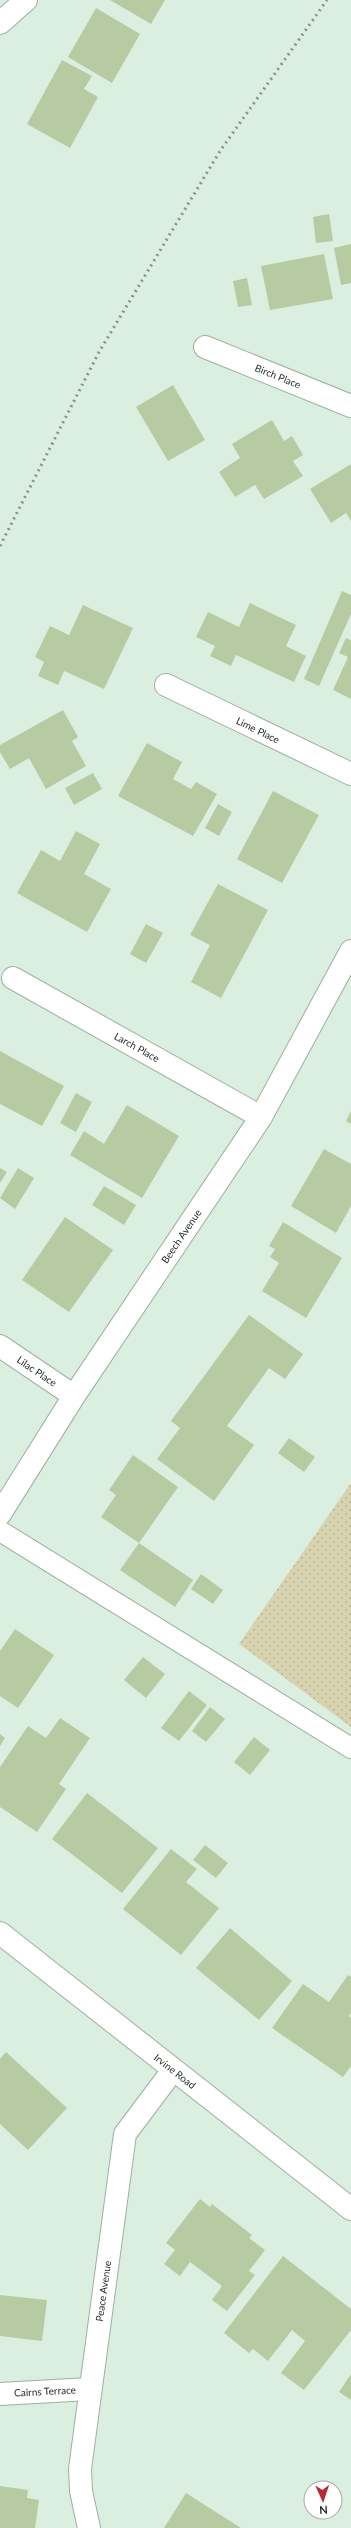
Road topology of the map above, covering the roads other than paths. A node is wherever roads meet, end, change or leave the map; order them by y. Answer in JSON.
{"nodes":[{"id":1,"x":26,"y":0,"type":"edge"},
{"id":2,"x":0,"y":23,"type":"edge"},
{"id":3,"x":205,"y":347,"type":"dead end"},
{"id":4,"x":351,"y":406,"type":"edge"},
{"id":5,"x":166,"y":685,"type":"dead end"},
{"id":6,"x":351,"y":774,"type":"edge"},
{"id":7,"x":351,"y":951,"type":"edge"},
{"id":8,"x":13,"y":978,"type":"dead end"},
{"id":9,"x":261,"y":1117,"type":"junction"},
{"id":10,"x":0,"y":1346,"type":"edge"},
{"id":11,"x":74,"y":1396,"type":"junction"},
{"id":12,"x":0,"y":1514,"type":"edge"},
{"id":13,"x":0,"y":1530,"type":"edge"},
{"id":14,"x":351,"y":1748,"type":"edge"},
{"id":15,"x":0,"y":1933,"type":"edge"},
{"id":16,"x":173,"y":2070,"type":"junction"},
{"id":17,"x":351,"y":2209,"type":"edge"},
{"id":18,"x":89,"y":2389,"type":"junction"},
{"id":19,"x":0,"y":2394,"type":"edge"},
{"id":20,"x":89,"y":2528,"type":"edge"}],
"edges":[{"from":1,"to":2,"type":"street"},
{"from":3,"to":4,"type":"street","name":"Birch Place"},
{"from":5,"to":6,"type":"street","name":"Lime Place"},
{"from":7,"to":9,"type":"street","name":"Beech Avenue"},
{"from":8,"to":9,"type":"street","name":"Larch Place"},
{"from":9,"to":11,"type":"street","name":"Beech Avenue"},
{"from":10,"to":11,"type":"street","name":"Lilac Place"},
{"from":11,"to":12,"type":"street","name":"Beech Avenue"},
{"from":13,"to":14,"type":"lane"},
{"from":15,"to":16,"type":"street","name":"Irvine Road"},
{"from":16,"to":17,"type":"street","name":"Irvine Road"},
{"from":16,"to":18,"type":"street","name":"Peace Avenue"},
{"from":18,"to":19,"type":"street","name":"Cairns Terrace"},
{"from":18,"to":20,"type":"street","name":"Peace Avenue"}]}
